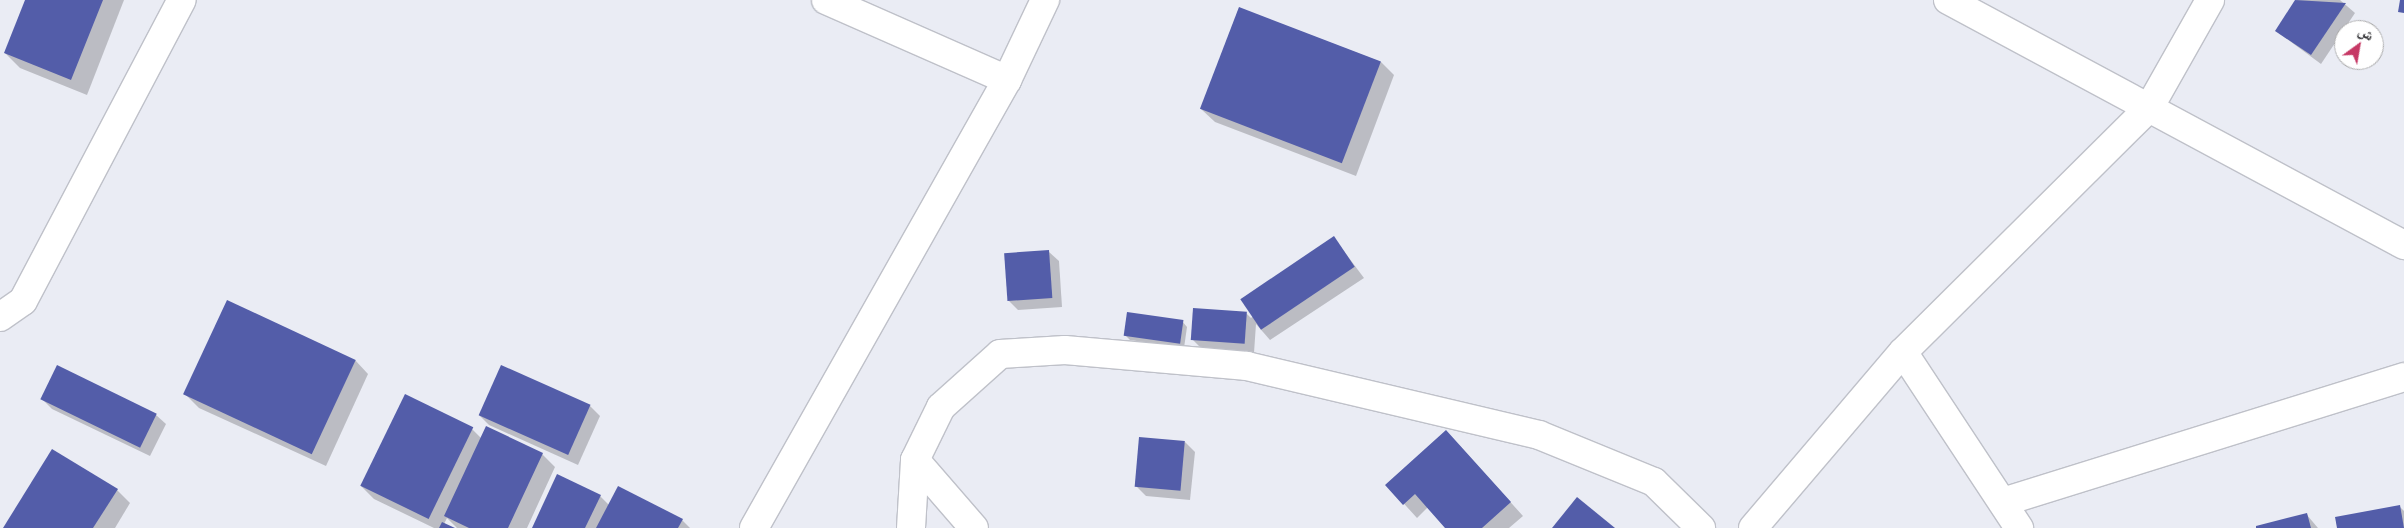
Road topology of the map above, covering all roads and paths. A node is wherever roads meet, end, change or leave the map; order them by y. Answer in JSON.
{"nodes":[{"id":1,"x":182,"y":0,"type":"edge"},
{"id":2,"x":826,"y":0,"type":"edge"},
{"id":3,"x":1045,"y":0,"type":"edge"},
{"id":4,"x":1948,"y":0,"type":"edge"},
{"id":5,"x":2210,"y":0,"type":"edge"},
{"id":6,"x":1007,"y":80,"type":"junction"},
{"id":7,"x":2149,"y":108,"type":"junction"},
{"id":8,"x":2404,"y":245,"type":"edge"},
{"id":9,"x":0,"y":317,"type":"edge"},
{"id":10,"x":1903,"y":352,"type":"junction"},
{"id":11,"x":2404,"y":377,"type":"edge"},
{"id":12,"x":916,"y":460,"type":"junction"},
{"id":13,"x":2003,"y":502,"type":"junction"},
{"id":14,"x":754,"y":528,"type":"edge"},
{"id":15,"x":911,"y":528,"type":"edge"},
{"id":16,"x":974,"y":528,"type":"edge"},
{"id":17,"x":1701,"y":528,"type":"edge"},
{"id":18,"x":1753,"y":528,"type":"edge"},
{"id":19,"x":2019,"y":528,"type":"edge"}],
"edges":[{"from":1,"to":9,"type":"street"},
{"from":2,"to":6,"type":"street"},
{"from":3,"to":6,"type":"street"},
{"from":4,"to":7,"type":"street"},
{"from":5,"to":7,"type":"street"},
{"from":6,"to":14,"type":"street"},
{"from":7,"to":8,"type":"street"},
{"from":7,"to":10,"type":"street"},
{"from":10,"to":13,"type":"street"},
{"from":10,"to":18,"type":"street"},
{"from":11,"to":13,"type":"street"},
{"from":12,"to":15,"type":"street"},
{"from":12,"to":16,"type":"street"},
{"from":12,"to":17,"type":"street"},
{"from":13,"to":19,"type":"street"}]}
